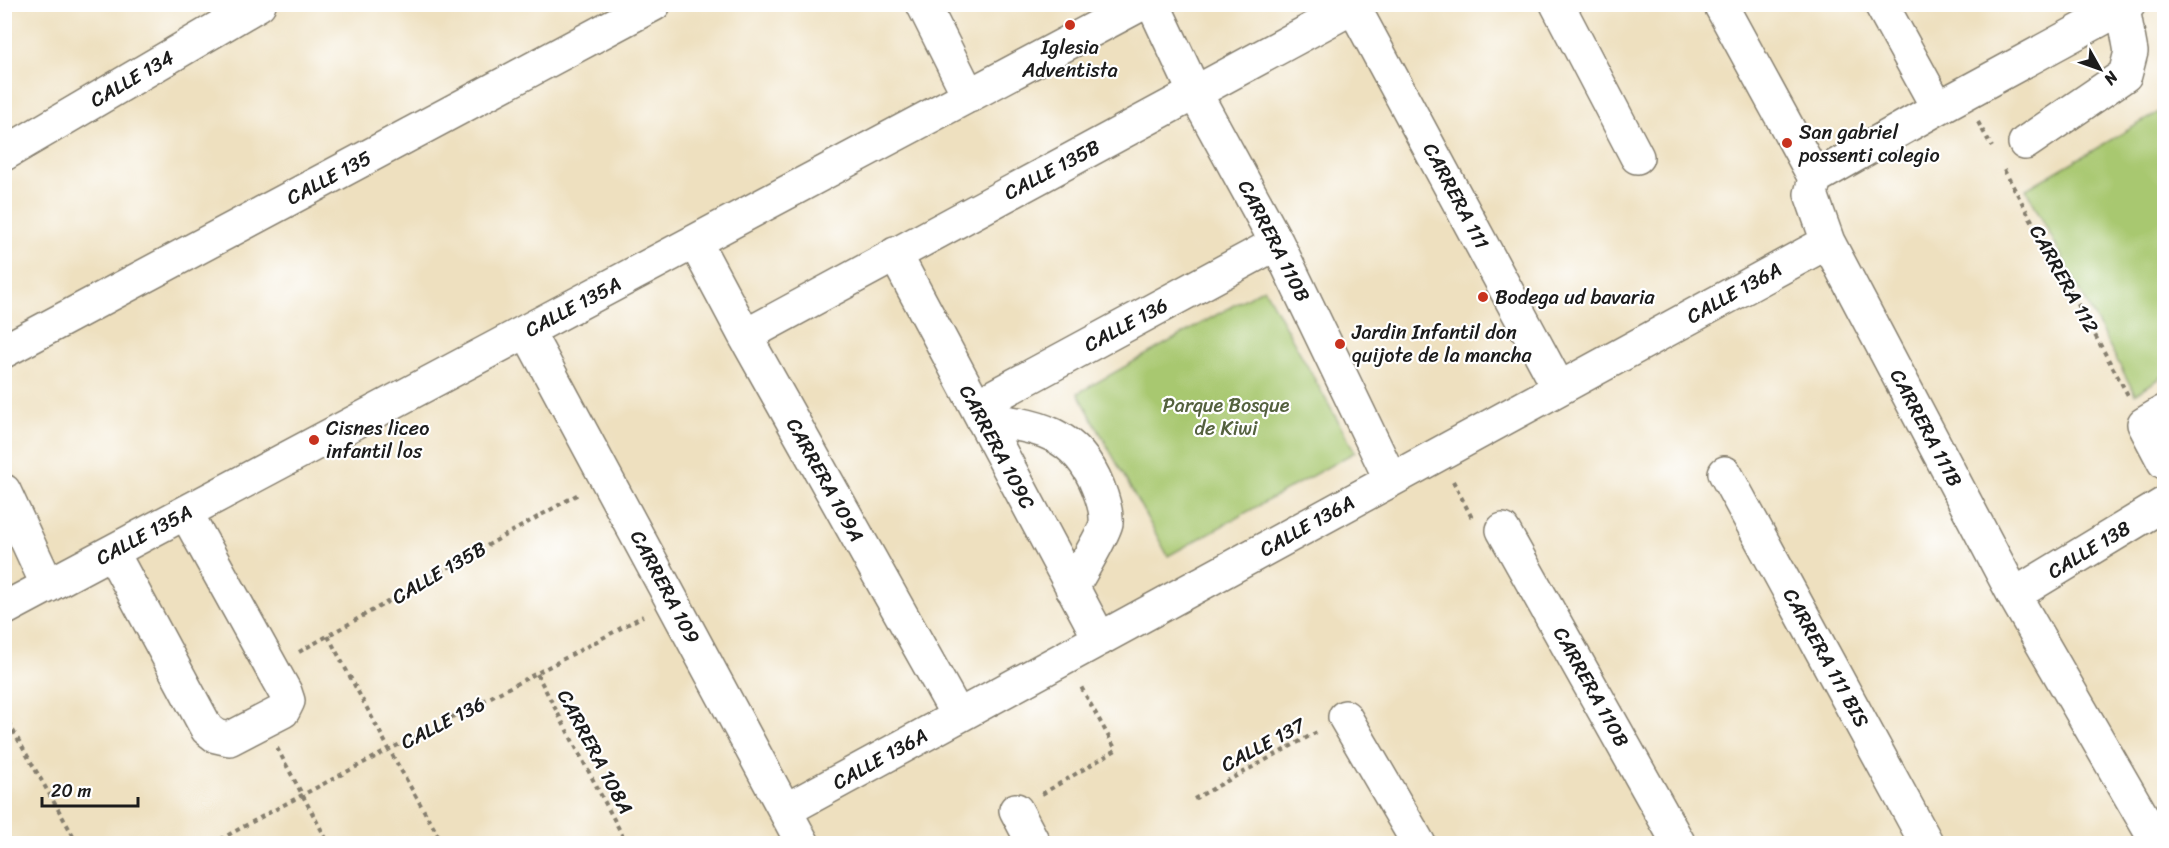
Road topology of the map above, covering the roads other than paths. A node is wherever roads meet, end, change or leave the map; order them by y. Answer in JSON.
{"nodes":[{"id":1,"x":259,"y":4,"type":"edge"},
{"id":2,"x":654,"y":4,"type":"edge"},
{"id":3,"x":923,"y":4,"type":"edge"},
{"id":4,"x":1141,"y":4,"type":"edge"},
{"id":5,"x":1153,"y":4,"type":"edge"},
{"id":6,"x":1557,"y":4,"type":"edge"},
{"id":7,"x":1720,"y":4,"type":"edge"},
{"id":8,"x":1881,"y":4,"type":"edge"},
{"id":9,"x":1355,"y":5,"type":"edge"},
{"id":10,"x":2126,"y":6,"type":"edge"},
{"id":11,"x":1196,"y":93,"type":"junction"},
{"id":12,"x":969,"y":96,"type":"junction"},
{"id":13,"x":1951,"y":102,"type":"junction"},
{"id":14,"x":2011,"y":150,"type":"road end"},
{"id":15,"x":4,"y":154,"type":"edge"},
{"id":16,"x":1637,"y":157,"type":"dead end"},
{"id":17,"x":1815,"y":178,"type":"junction"},
{"id":18,"x":695,"y":242,"type":"junction"},
{"id":19,"x":1828,"y":242,"type":"junction"},
{"id":20,"x":1277,"y":243,"type":"junction"},
{"id":21,"x":895,"y":254,"type":"junction"},
{"id":22,"x":527,"y":331,"type":"junction"},
{"id":23,"x":745,"y":336,"type":"junction"},
{"id":24,"x":4,"y":351,"type":"edge"},
{"id":25,"x":1559,"y":388,"type":"junction"},
{"id":26,"x":979,"y":413,"type":"junction"},
{"id":27,"x":2154,"y":418,"type":"edge"},
{"id":28,"x":2164,"y":462,"type":"edge"},
{"id":29,"x":1725,"y":472,"type":"dead end"},
{"id":30,"x":1391,"y":480,"type":"junction"},
{"id":31,"x":4,"y":492,"type":"edge"},
{"id":32,"x":2164,"y":504,"type":"edge"},
{"id":33,"x":186,"y":513,"type":"junction"},
{"id":34,"x":1503,"y":530,"type":"road end"},
{"id":35,"x":112,"y":552,"type":"junction"},
{"id":36,"x":48,"y":586,"type":"junction"},
{"id":37,"x":1072,"y":588,"type":"junction"},
{"id":38,"x":2014,"y":595,"type":"junction"},
{"id":39,"x":4,"y":609,"type":"edge"},
{"id":40,"x":1100,"y":639,"type":"junction"},
{"id":41,"x":958,"y":716,"type":"junction"},
{"id":42,"x":1346,"y":717,"type":"road end"},
{"id":43,"x":786,"y":810,"type":"junction"},
{"id":44,"x":1016,"y":810,"type":"road end"},
{"id":45,"x":804,"y":843,"type":"edge"},
{"id":46,"x":1034,"y":843,"type":"edge"},
{"id":47,"x":1419,"y":843,"type":"edge"},
{"id":48,"x":1679,"y":843,"type":"edge"},
{"id":49,"x":1928,"y":843,"type":"edge"},
{"id":50,"x":2158,"y":843,"type":"edge"}],
"edges":[{"from":1,"to":15,"type":"street","name":"CALLE 134"},
{"from":2,"to":24,"type":"street","name":"CALLE 135"},
{"from":3,"to":12,"type":"street"},
{"from":4,"to":12,"type":"street","name":"CALLE 135A"},
{"from":5,"to":11,"type":"street","name":"CARRERA 110B"},
{"from":6,"to":16,"type":"street"},
{"from":7,"to":17,"type":"street","name":"CARRERA 111B"},
{"from":8,"to":13,"type":"street"},
{"from":9,"to":11,"type":"street","name":"CALLE 135B"},
{"from":9,"to":25,"type":"street","name":"CARRERA 111"},
{"from":10,"to":13,"type":"street"},
{"from":10,"to":14,"type":"street"},
{"from":11,"to":20,"type":"street","name":"CARRERA 110B"},
{"from":11,"to":21,"type":"street","name":"CALLE 135B"},
{"from":12,"to":18,"type":"street","name":"CALLE 135A"},
{"from":13,"to":17,"type":"street"},
{"from":17,"to":19,"type":"street","name":"CARRERA 111B"},
{"from":18,"to":22,"type":"street","name":"CALLE 135A"},
{"from":18,"to":23,"type":"street","name":"CARRERA 109A"},
{"from":19,"to":25,"type":"street","name":"CALLE 136A"},
{"from":19,"to":38,"type":"street","name":"CARRERA 111B"},
{"from":20,"to":26,"type":"street","name":"CALLE 136"},
{"from":20,"to":30,"type":"street","name":"CARRERA 110B"},
{"from":21,"to":23,"type":"street","name":"CALLE 135B"},
{"from":21,"to":26,"type":"street","name":"CARRERA 109C"},
{"from":22,"to":33,"type":"street","name":"CALLE 135A"},
{"from":22,"to":43,"type":"street","name":"CARRERA 109"},
{"from":23,"to":41,"type":"street","name":"CARRERA 109A"},
{"from":25,"to":30,"type":"street","name":"CALLE 136A"},
{"from":26,"to":37,"type":"street","name":"CARRERA 109C"},
{"from":26,"to":37,"type":"street"},
{"from":27,"to":28,"type":"street"},
{"from":29,"to":49,"type":"street","name":"CARRERA 111 BIS"},
{"from":30,"to":40,"type":"street","name":"CALLE 136A"},
{"from":31,"to":36,"type":"street"},
{"from":32,"to":38,"type":"street","name":"CALLE 138"},
{"from":33,"to":35,"type":"street","name":"CALLE 135A"},
{"from":33,"to":35,"type":"street"},
{"from":34,"to":48,"type":"street","name":"CARRERA 110B"},
{"from":35,"to":36,"type":"street","name":"CALLE 135A"},
{"from":36,"to":39,"type":"street","name":"CALLE 135A"},
{"from":37,"to":40,"type":"street","name":"CARRERA 109C"},
{"from":38,"to":50,"type":"street","name":"CARRERA 111B"},
{"from":40,"to":41,"type":"street","name":"CALLE 136A"},
{"from":41,"to":43,"type":"street","name":"CALLE 136A"},
{"from":42,"to":47,"type":"street"},
{"from":43,"to":45,"type":"street","name":"CARRERA 109"},
{"from":44,"to":46,"type":"street"}]}
